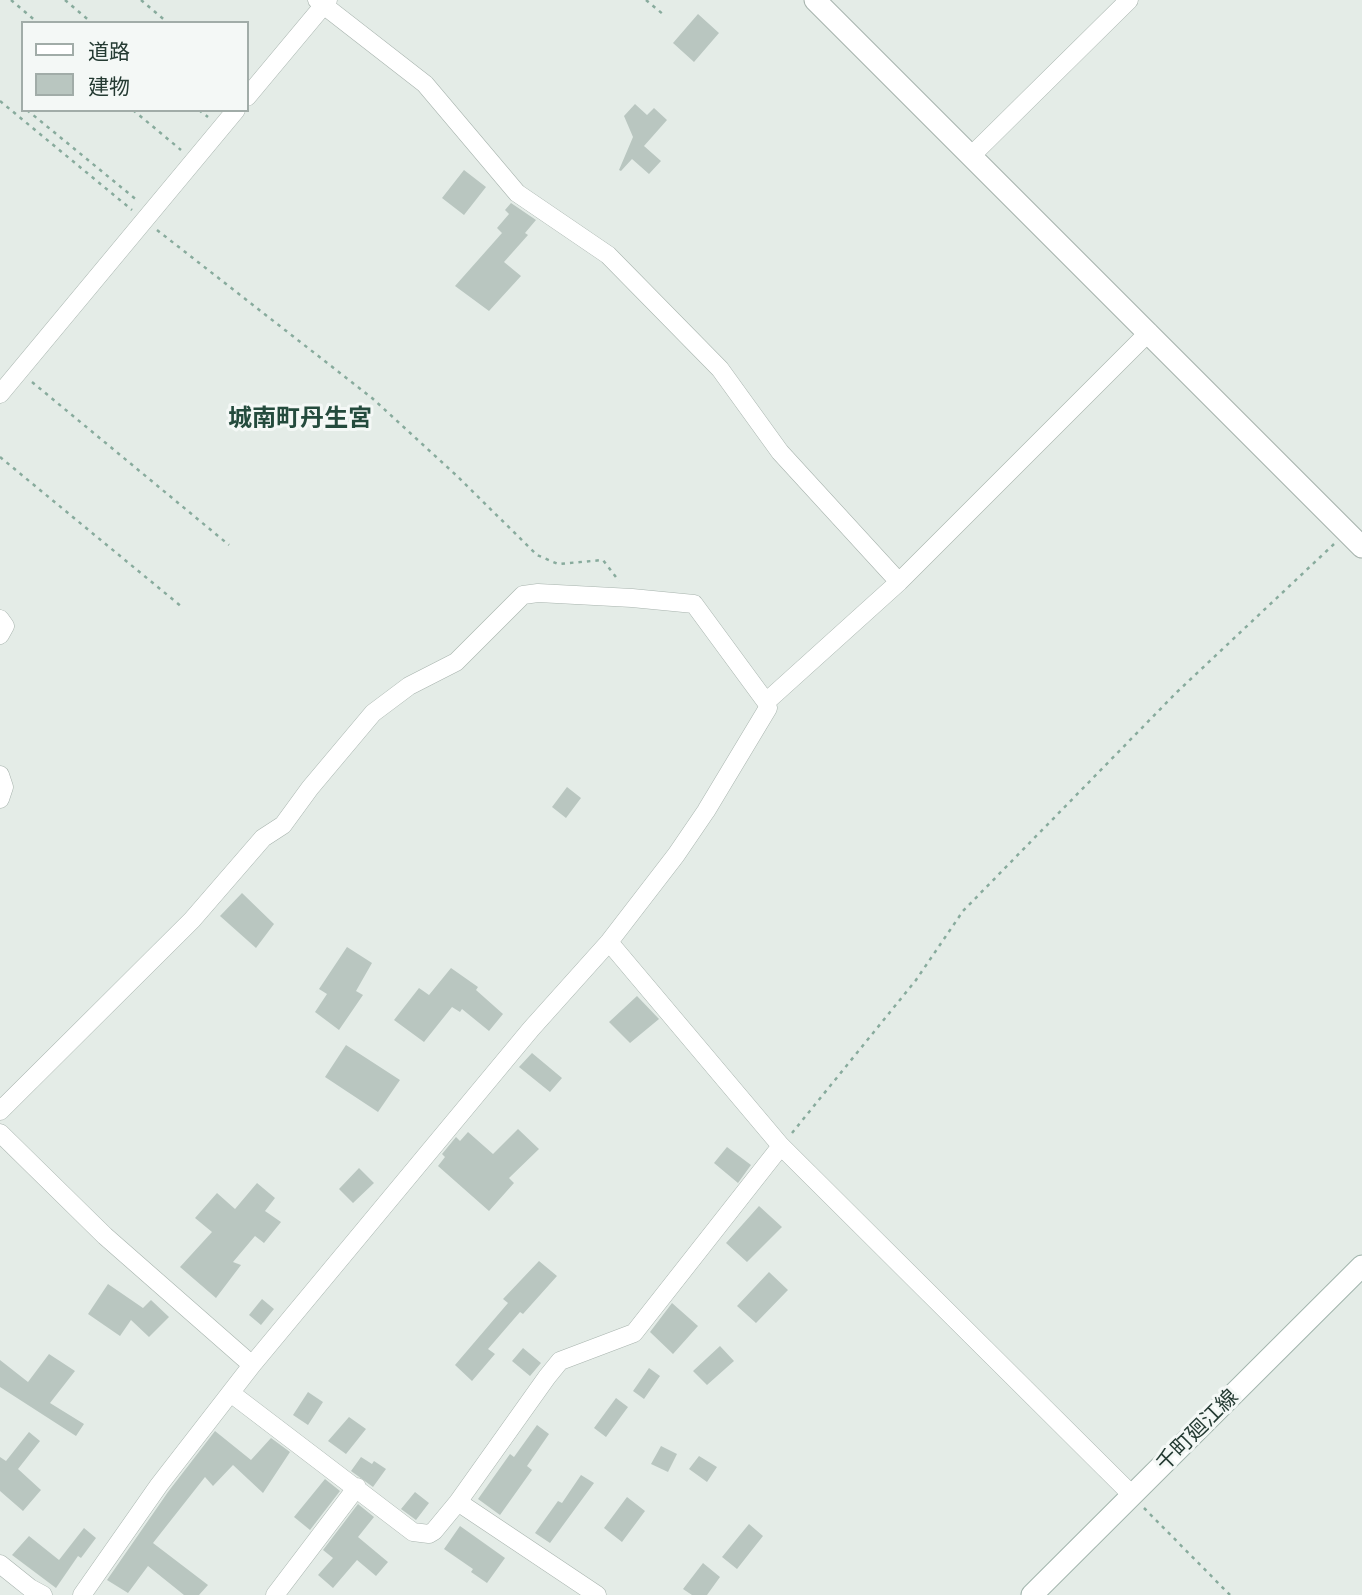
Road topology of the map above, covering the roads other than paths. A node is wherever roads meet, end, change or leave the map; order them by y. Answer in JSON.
{"nodes":[{"id":1,"x":815,"y":0,"type":"edge"},
{"id":2,"x":1129,"y":0,"type":"edge"},
{"id":3,"x":322,"y":2,"type":"edge"},
{"id":4,"x":248,"y":96,"type":"edge"},
{"id":5,"x":234,"y":112,"type":"edge"},
{"id":6,"x":971,"y":156,"type":"junction"},
{"id":7,"x":1149,"y":332,"type":"junction"},
{"id":8,"x":0,"y":394,"type":"edge"},
{"id":9,"x":1362,"y":547,"type":"edge"},
{"id":10,"x":899,"y":582,"type":"junction"},
{"id":11,"x":0,"y":620,"type":"edge"},
{"id":12,"x":0,"y":635,"type":"edge"},
{"id":13,"x":766,"y":702,"type":"junction"},
{"id":14,"x":0,"y":775,"type":"edge"},
{"id":15,"x":0,"y":799,"type":"edge"},
{"id":16,"x":609,"y":942,"type":"junction"},
{"id":17,"x":0,"y":1111,"type":"edge"},
{"id":18,"x":0,"y":1133,"type":"edge"},
{"id":19,"x":781,"y":1146,"type":"junction"},
{"id":20,"x":1362,"y":1266,"type":"edge"},
{"id":21,"x":252,"y":1365,"type":"junction"},
{"id":22,"x":232,"y":1394,"type":"junction"},
{"id":23,"x":356,"y":1487,"type":"junction"},
{"id":24,"x":1132,"y":1495,"type":"junction"},
{"id":25,"x":458,"y":1502,"type":"junction"},
{"id":26,"x":0,"y":1564,"type":"edge"},
{"id":27,"x":43,"y":1595,"type":"edge"},
{"id":28,"x":82,"y":1595,"type":"edge"},
{"id":29,"x":275,"y":1595,"type":"edge"},
{"id":30,"x":597,"y":1595,"type":"edge"},
{"id":31,"x":1032,"y":1595,"type":"edge"}],
"edges":[{"from":1,"to":6,"type":"street"},
{"from":2,"to":6,"type":"street"},
{"from":3,"to":4,"type":"street"},
{"from":3,"to":10,"type":"street"},
{"from":5,"to":8,"type":"street"},
{"from":6,"to":7,"type":"street"},
{"from":7,"to":9,"type":"street"},
{"from":7,"to":10,"type":"street"},
{"from":10,"to":13,"type":"street"},
{"from":11,"to":12,"type":"street"},
{"from":13,"to":16,"type":"street"},
{"from":13,"to":17,"type":"street"},
{"from":14,"to":15,"type":"street"},
{"from":16,"to":19,"type":"street"},
{"from":16,"to":21,"type":"street"},
{"from":18,"to":21,"type":"street"},
{"from":19,"to":24,"type":"street"},
{"from":19,"to":25,"type":"street"},
{"from":20,"to":24,"type":"street","name":"千町廻江線"},
{"from":21,"to":22,"type":"street"},
{"from":22,"to":23,"type":"street"},
{"from":22,"to":28,"type":"street"},
{"from":23,"to":25,"type":"street"},
{"from":23,"to":29,"type":"street"},
{"from":24,"to":31,"type":"street","name":"千町廻江線"},
{"from":25,"to":30,"type":"street"},
{"from":26,"to":27,"type":"street"}]}
